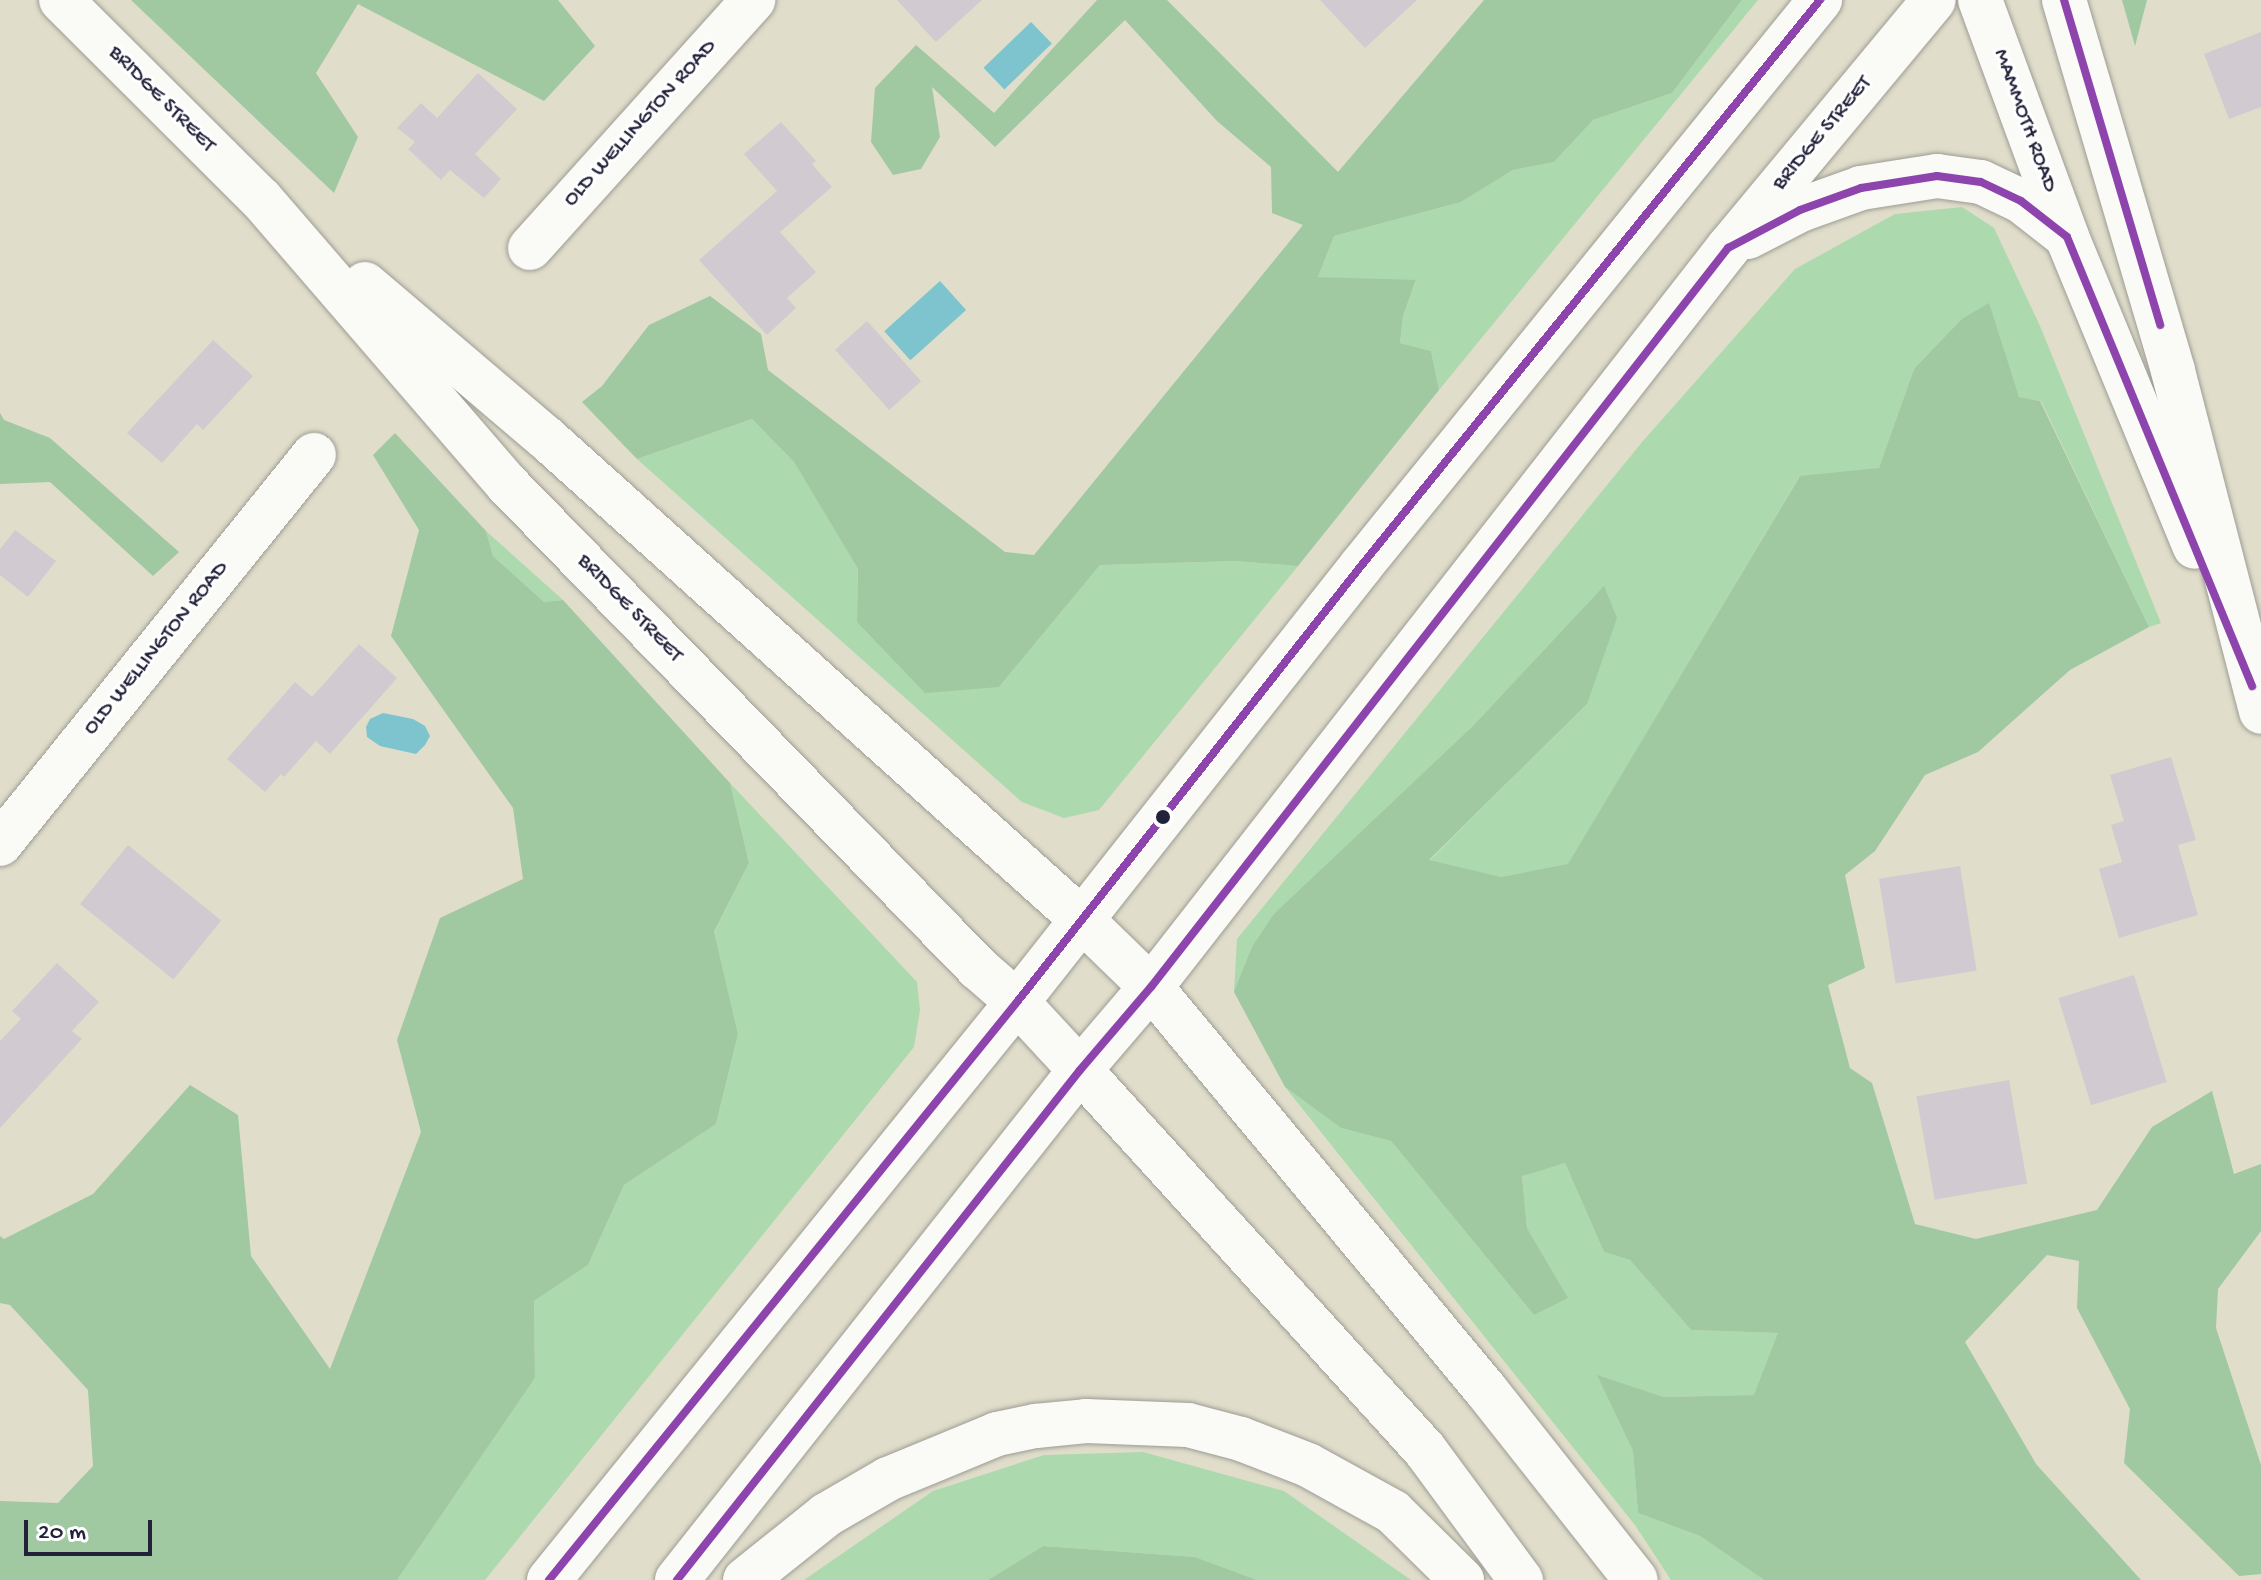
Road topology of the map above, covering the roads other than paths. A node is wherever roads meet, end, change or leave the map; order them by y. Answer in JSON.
{"nodes":[{"id":1,"x":61,"y":0,"type":"edge"},
{"id":2,"x":753,"y":0,"type":"edge"},
{"id":3,"x":1820,"y":0,"type":"edge"},
{"id":4,"x":1934,"y":0,"type":"edge"},
{"id":5,"x":1980,"y":0,"type":"edge"},
{"id":6,"x":2064,"y":0,"type":"edge"},
{"id":7,"x":261,"y":199,"type":"junction"},
{"id":8,"x":2067,"y":237,"type":"junction"},
{"id":9,"x":530,"y":248,"type":"dead end"},
{"id":10,"x":1728,"y":248,"type":"junction"},
{"id":11,"x":314,"y":455,"type":"dead end"},
{"id":12,"x":2258,"y":693,"type":"edge"},
{"id":13,"x":0,"y":844,"type":"edge"},
{"id":14,"x":1080,"y":918,"type":"junction"},
{"id":15,"x":1151,"y":987,"type":"junction"},
{"id":16,"x":1017,"y":1002,"type":"junction"},
{"id":17,"x":1080,"y":1070,"type":"junction"},
{"id":18,"x":549,"y":1580,"type":"edge"},
{"id":19,"x":677,"y":1580,"type":"edge"},
{"id":20,"x":745,"y":1580,"type":"edge"},
{"id":21,"x":1462,"y":1580,"type":"edge"},
{"id":22,"x":1521,"y":1580,"type":"edge"},
{"id":23,"x":1636,"y":1580,"type":"edge"}],
"edges":[{"from":1,"to":7,"type":"main road","name":"BRIDGE STREET"},
{"from":2,"to":9,"type":"main road","name":"OLD WELLINGTON ROAD"},
{"from":3,"to":14,"type":"main road"},
{"from":4,"to":10,"type":"main road","name":"BRIDGE STREET"},
{"from":5,"to":8,"type":"main road","name":"MAMMOTH ROAD"},
{"from":6,"to":12,"type":"main road","name":"MAMMOTH ROAD"},
{"from":7,"to":14,"type":"main road","name":"BRIDGE STREET"},
{"from":7,"to":16,"type":"main road","name":"BRIDGE STREET"},
{"from":8,"to":10,"type":"main road"},
{"from":8,"to":12,"type":"main road","name":"MAMMOTH ROAD"},
{"from":10,"to":15,"type":"main road","name":"BRIDGE STREET"},
{"from":11,"to":13,"type":"main road","name":"OLD WELLINGTON ROAD"},
{"from":14,"to":15,"type":"main road","name":"BRIDGE STREET"},
{"from":14,"to":16,"type":"main road"},
{"from":15,"to":17,"type":"main road","name":"BRIDGE STREET"},
{"from":15,"to":23,"type":"main road"},
{"from":16,"to":17,"type":"main road","name":"BRIDGE STREET"},
{"from":16,"to":18,"type":"main road"},
{"from":17,"to":19,"type":"main road"},
{"from":17,"to":22,"type":"main road"},
{"from":20,"to":21,"type":"main road"}]}
